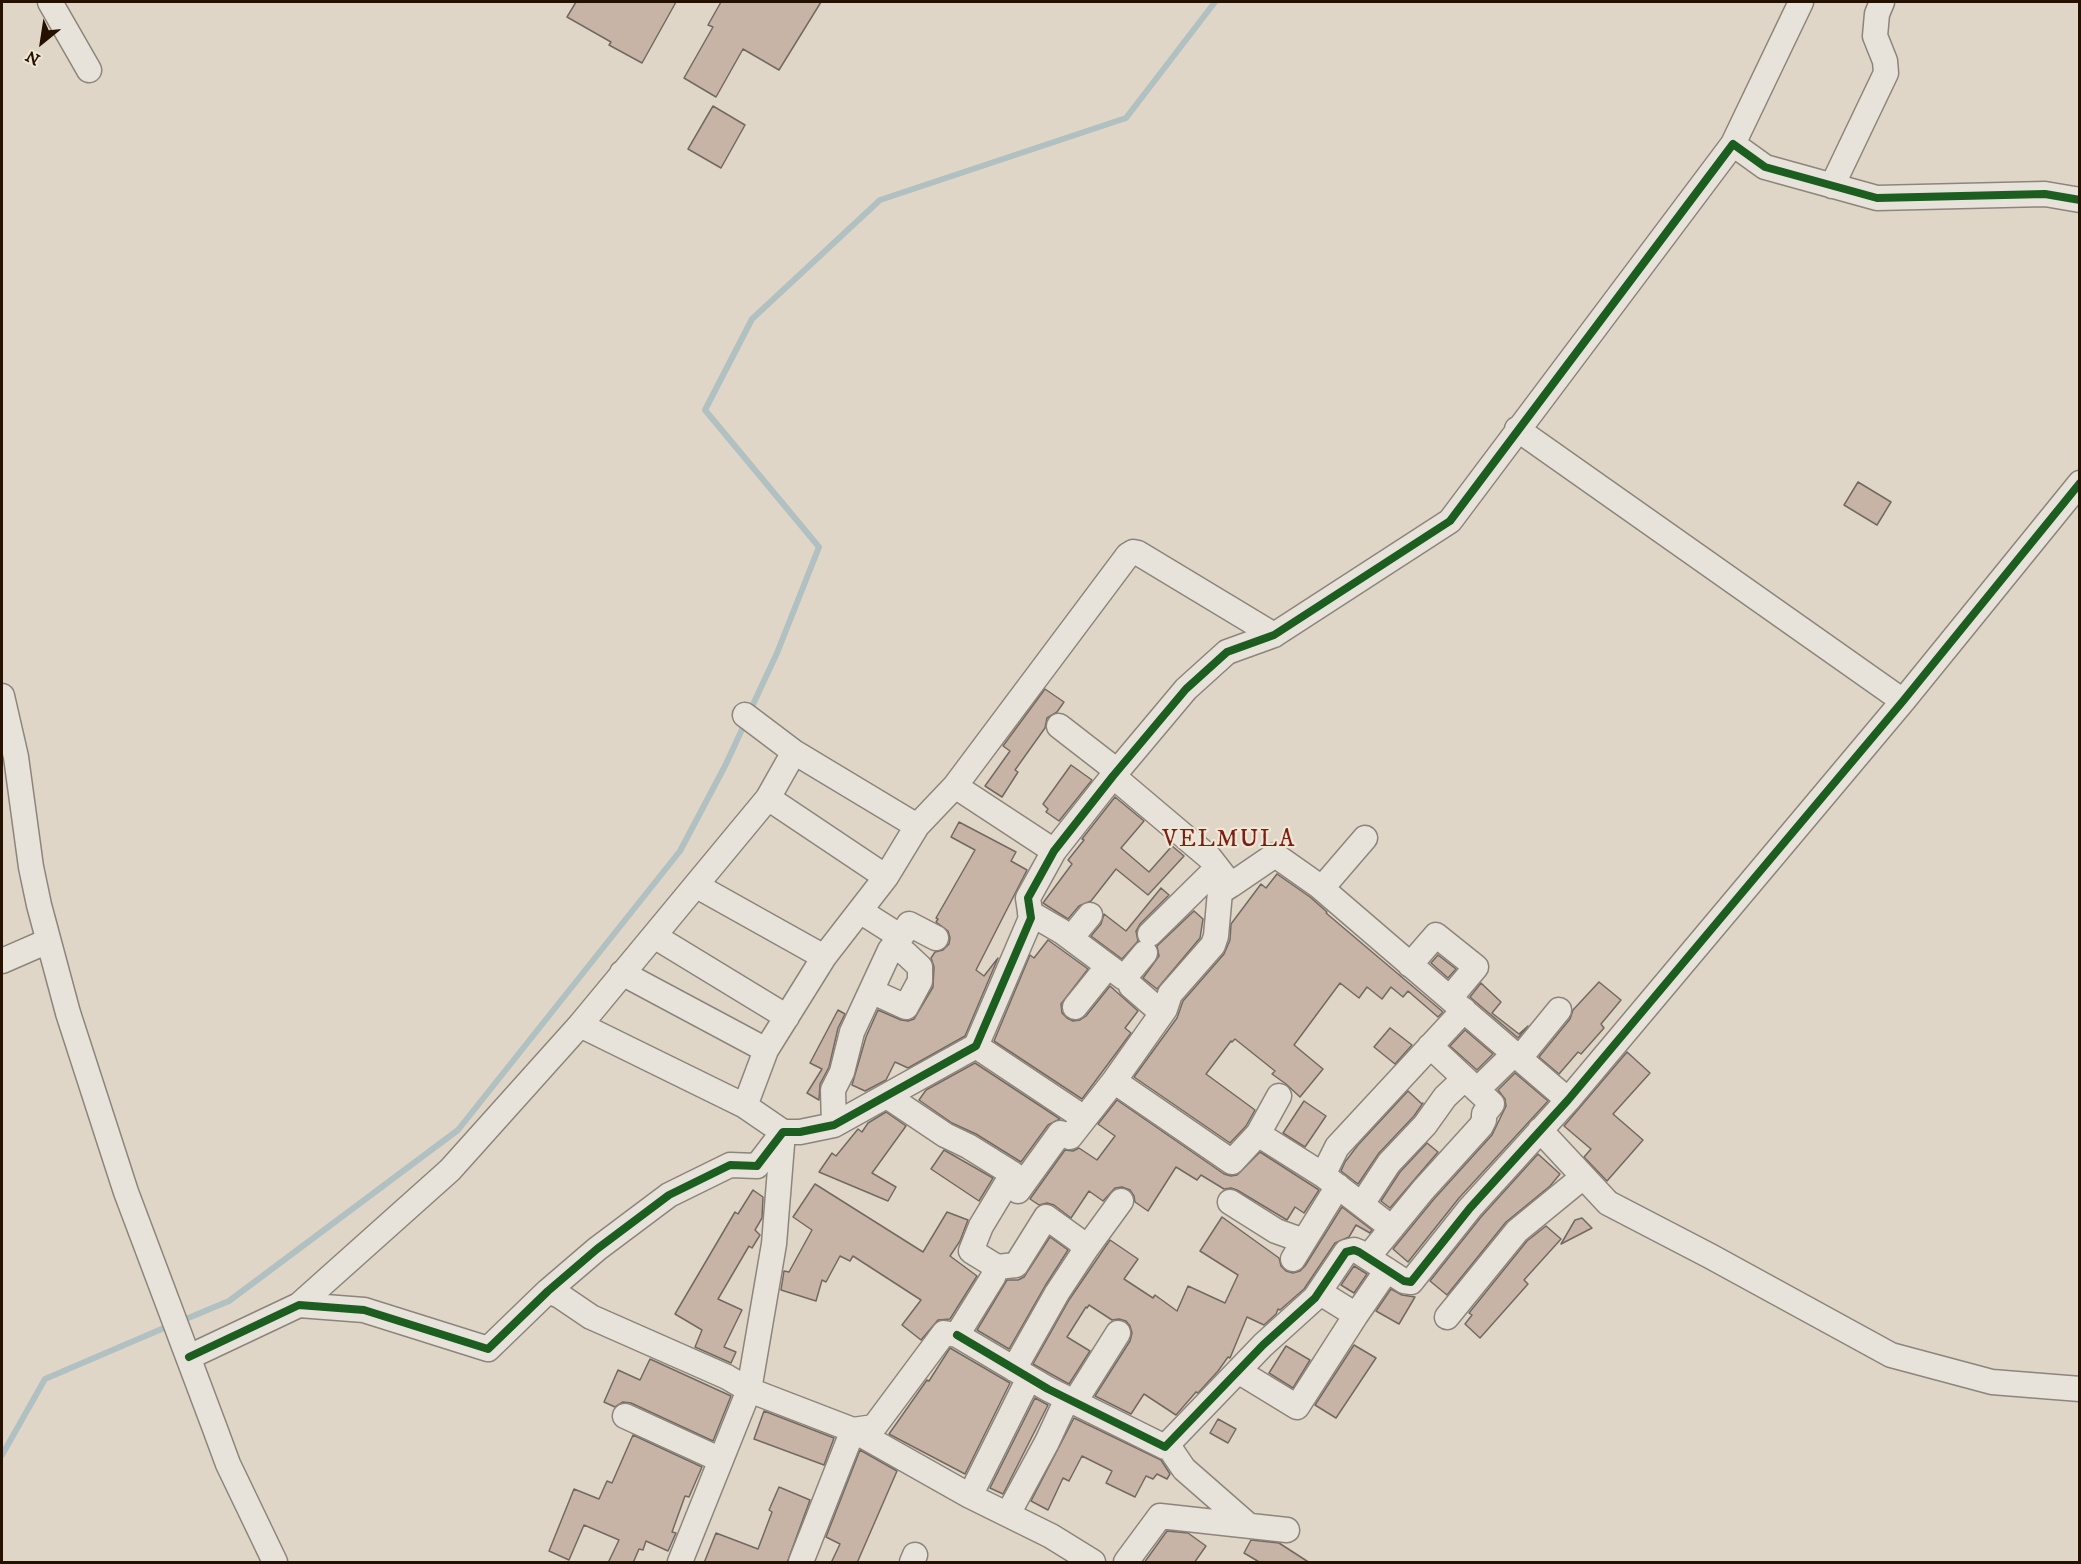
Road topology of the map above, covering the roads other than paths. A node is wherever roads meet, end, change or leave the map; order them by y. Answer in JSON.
{"nodes":[{"id":1,"x":50,"y":2,"type":"edge"},
{"id":2,"x":1801,"y":2,"type":"edge"},
{"id":3,"x":1882,"y":2,"type":"edge"},
{"id":4,"x":89,"y":70,"type":"dead end"},
{"id":5,"x":1732,"y":144,"type":"junction"},
{"id":6,"x":1832,"y":186,"type":"junction"},
{"id":7,"x":2079,"y":200,"type":"edge"},
{"id":8,"x":1517,"y":429,"type":"junction"},
{"id":9,"x":2079,"y":483,"type":"edge"},
{"id":10,"x":1274,"y":635,"type":"junction"},
{"id":11,"x":2,"y":696,"type":"edge"},
{"id":12,"x":1904,"y":701,"type":"junction"},
{"id":13,"x":745,"y":715,"type":"dead end"},
{"id":14,"x":1059,"y":726,"type":"dead end"},
{"id":15,"x":794,"y":752,"type":"junction"},
{"id":16,"x":1115,"y":774,"type":"junction"},
{"id":17,"x":955,"y":786,"type":"junction"},
{"id":18,"x":768,"y":798,"type":"junction"},
{"id":19,"x":917,"y":826,"type":"junction"},
{"id":20,"x":1365,"y":838,"type":"dead end"},
{"id":21,"x":1054,"y":851,"type":"junction"},
{"id":22,"x":886,"y":877,"type":"junction"},
{"id":23,"x":1224,"y":877,"type":"junction"},
{"id":24,"x":697,"y":886,"type":"junction"},
{"id":25,"x":1322,"y":888,"type":"junction"},
{"id":26,"x":860,"y":911,"type":"junction"},
{"id":27,"x":1030,"y":913,"type":"junction"},
{"id":28,"x":1090,"y":915,"type":"dead end"},
{"id":29,"x":654,"y":936,"type":"junction"},
{"id":30,"x":936,"y":938,"type":"dead end"},
{"id":31,"x":1071,"y":938,"type":"junction"},
{"id":32,"x":48,"y":941,"type":"junction"},
{"id":33,"x":897,"y":942,"type":"junction"},
{"id":34,"x":824,"y":957,"type":"junction"},
{"id":35,"x":2,"y":961,"type":"edge"},
{"id":36,"x":1410,"y":965,"type":"junction"},
{"id":37,"x":1108,"y":966,"type":"junction"},
{"id":38,"x":622,"y":973,"type":"junction"},
{"id":39,"x":1131,"y":986,"type":"dead end"},
{"id":40,"x":871,"y":991,"type":"junction"},
{"id":41,"x":1457,"y":1004,"type":"junction"},
{"id":42,"x":1075,"y":1007,"type":"dead end"},
{"id":43,"x":1559,"y":1010,"type":"dead end"},
{"id":44,"x":1162,"y":1012,"type":"junction"},
{"id":45,"x":787,"y":1017,"type":"junction"},
{"id":46,"x":580,"y":1025,"type":"junction"},
{"id":47,"x":976,"y":1046,"type":"junction"},
{"id":48,"x":1430,"y":1046,"type":"junction"},
{"id":49,"x":766,"y":1050,"type":"junction"},
{"id":50,"x":1516,"y":1056,"type":"junction"},
{"id":51,"x":1114,"y":1081,"type":"junction"},
{"id":52,"x":1471,"y":1084,"type":"junction"},
{"id":53,"x":887,"y":1096,"type":"junction"},
{"id":54,"x":1279,"y":1096,"type":"dead end"},
{"id":55,"x":1568,"y":1100,"type":"junction"},
{"id":56,"x":745,"y":1106,"type":"junction"},
{"id":57,"x":1084,"y":1118,"type":"junction"},
{"id":58,"x":834,"y":1125,"type":"junction"},
{"id":59,"x":1540,"y":1130,"type":"junction"},
{"id":60,"x":783,"y":1132,"type":"junction"},
{"id":61,"x":1258,"y":1134,"type":"junction"},
{"id":62,"x":1583,"y":1177,"type":"junction"},
{"id":63,"x":1331,"y":1180,"type":"junction"},
{"id":64,"x":1007,"y":1183,"type":"junction"},
{"id":65,"x":1121,"y":1201,"type":"dead end"},
{"id":66,"x":1230,"y":1202,"type":"dead end"},
{"id":67,"x":1362,"y":1204,"type":"junction"},
{"id":68,"x":1392,"y":1228,"type":"junction"},
{"id":69,"x":1086,"y":1249,"type":"junction"},
{"id":70,"x":1378,"y":1264,"type":"junction"},
{"id":71,"x":997,"y":1268,"type":"junction"},
{"id":72,"x":548,"y":1291,"type":"junction"},
{"id":73,"x":1319,"y":1292,"type":"junction"},
{"id":74,"x":298,"y":1305,"type":"junction"},
{"id":75,"x":1356,"y":1315,"type":"junction"},
{"id":76,"x":1447,"y":1317,"type":"dead end"},
{"id":77,"x":1119,"y":1333,"type":"dead end"},
{"id":78,"x":957,"y":1335,"type":"junction"},
{"id":79,"x":189,"y":1357,"type":"junction"},
{"id":80,"x":1238,"y":1371,"type":"junction"},
{"id":81,"x":1022,"y":1374,"type":"junction"},
{"id":82,"x":2079,"y":1389,"type":"edge"},
{"id":83,"x":749,"y":1390,"type":"junction"},
{"id":84,"x":1070,"y":1401,"type":"junction"},
{"id":85,"x":625,"y":1416,"type":"dead end"},
{"id":86,"x":853,"y":1430,"type":"junction"},
{"id":87,"x":1167,"y":1444,"type":"junction"},
{"id":88,"x":721,"y":1460,"type":"junction"},
{"id":89,"x":970,"y":1496,"type":"junction"},
{"id":90,"x":1008,"y":1514,"type":"junction"},
{"id":91,"x":1248,"y":1525,"type":"junction"},
{"id":92,"x":1287,"y":1530,"type":"dead end"},
{"id":93,"x":275,"y":1563,"type":"edge"},
{"id":94,"x":680,"y":1563,"type":"edge"},
{"id":95,"x":801,"y":1563,"type":"edge"},
{"id":96,"x":1093,"y":1563,"type":"edge"},
{"id":97,"x":1126,"y":1563,"type":"edge"}],
"edges":[{"from":1,"to":4,"type":"street"},
{"from":2,"to":5,"type":"street"},
{"from":3,"to":6,"type":"street"},
{"from":5,"to":6,"type":"street"},
{"from":5,"to":8,"type":"street"},
{"from":6,"to":7,"type":"street"},
{"from":8,"to":10,"type":"street"},
{"from":8,"to":12,"type":"street"},
{"from":9,"to":12,"type":"street"},
{"from":10,"to":16,"type":"street"},
{"from":10,"to":17,"type":"street"},
{"from":11,"to":32,"type":"street"},
{"from":12,"to":55,"type":"street"},
{"from":13,"to":15,"type":"street"},
{"from":14,"to":16,"type":"street"},
{"from":15,"to":18,"type":"street"},
{"from":15,"to":19,"type":"street"},
{"from":16,"to":21,"type":"street"},
{"from":16,"to":23,"type":"street"},
{"from":17,"to":19,"type":"street"},
{"from":17,"to":21,"type":"street"},
{"from":18,"to":22,"type":"street"},
{"from":18,"to":24,"type":"street"},
{"from":19,"to":22,"type":"street"},
{"from":20,"to":25,"type":"street"},
{"from":21,"to":27,"type":"street"},
{"from":22,"to":26,"type":"street"},
{"from":23,"to":25,"type":"street"},
{"from":23,"to":37,"type":"street"},
{"from":23,"to":44,"type":"street"},
{"from":24,"to":29,"type":"street"},
{"from":24,"to":34,"type":"street"},
{"from":25,"to":36,"type":"street"},
{"from":26,"to":33,"type":"street"},
{"from":26,"to":34,"type":"street"},
{"from":27,"to":31,"type":"street"},
{"from":27,"to":47,"type":"street"},
{"from":28,"to":31,"type":"street"},
{"from":29,"to":38,"type":"street"},
{"from":29,"to":45,"type":"street"},
{"from":30,"to":33,"type":"street"},
{"from":31,"to":37,"type":"street"},
{"from":32,"to":35,"type":"street"},
{"from":32,"to":79,"type":"street"},
{"from":33,"to":40,"type":"street"},
{"from":33,"to":40,"type":"street"},
{"from":34,"to":45,"type":"street"},
{"from":36,"to":41,"type":"street"},
{"from":36,"to":41,"type":"street"},
{"from":37,"to":42,"type":"street"},
{"from":38,"to":46,"type":"street"},
{"from":38,"to":49,"type":"street"},
{"from":39,"to":44,"type":"street"},
{"from":40,"to":58,"type":"street"},
{"from":41,"to":48,"type":"street"},
{"from":41,"to":50,"type":"street"},
{"from":43,"to":50,"type":"street"},
{"from":44,"to":51,"type":"street"},
{"from":45,"to":49,"type":"street"},
{"from":46,"to":56,"type":"street"},
{"from":46,"to":74,"type":"street"},
{"from":47,"to":53,"type":"street"},
{"from":47,"to":57,"type":"street"},
{"from":48,"to":52,"type":"street"},
{"from":48,"to":63,"type":"street"},
{"from":49,"to":56,"type":"street"},
{"from":50,"to":52,"type":"street"},
{"from":50,"to":55,"type":"street"},
{"from":51,"to":57,"type":"street"},
{"from":51,"to":61,"type":"street"},
{"from":52,"to":67,"type":"street"},
{"from":52,"to":68,"type":"street"},
{"from":53,"to":58,"type":"street"},
{"from":53,"to":64,"type":"street"},
{"from":54,"to":61,"type":"street"},
{"from":55,"to":59,"type":"street"},
{"from":56,"to":60,"type":"street"},
{"from":57,"to":64,"type":"street"},
{"from":58,"to":60,"type":"street"},
{"from":59,"to":62,"type":"street"},
{"from":59,"to":70,"type":"street"},
{"from":60,"to":72,"type":"street"},
{"from":60,"to":83,"type":"street"},
{"from":61,"to":63,"type":"street"},
{"from":62,"to":76,"type":"street"},
{"from":62,"to":82,"type":"street"},
{"from":63,"to":66,"type":"street"},
{"from":63,"to":67,"type":"street"},
{"from":64,"to":71,"type":"street"},
{"from":65,"to":69,"type":"street"},
{"from":67,"to":68,"type":"street"},
{"from":68,"to":70,"type":"street"},
{"from":69,"to":71,"type":"street"},
{"from":69,"to":81,"type":"street"},
{"from":70,"to":73,"type":"street"},
{"from":70,"to":75,"type":"street"},
{"from":71,"to":78,"type":"street"},
{"from":72,"to":74,"type":"street"},
{"from":72,"to":83,"type":"street"},
{"from":73,"to":75,"type":"street"},
{"from":73,"to":80,"type":"street"},
{"from":74,"to":79,"type":"street"},
{"from":75,"to":80,"type":"street"},
{"from":77,"to":84,"type":"street"},
{"from":78,"to":81,"type":"street"},
{"from":78,"to":86,"type":"street"},
{"from":79,"to":93,"type":"street"},
{"from":80,"to":87,"type":"street"},
{"from":81,"to":84,"type":"street"},
{"from":81,"to":89,"type":"street"},
{"from":83,"to":86,"type":"street"},
{"from":83,"to":88,"type":"street"},
{"from":84,"to":87,"type":"street"},
{"from":84,"to":90,"type":"street"},
{"from":85,"to":88,"type":"street"},
{"from":86,"to":89,"type":"street"},
{"from":86,"to":95,"type":"street"},
{"from":87,"to":91,"type":"street"},
{"from":88,"to":94,"type":"street"},
{"from":89,"to":90,"type":"street"},
{"from":90,"to":96,"type":"street"},
{"from":91,"to":92,"type":"street"},
{"from":91,"to":97,"type":"street"}]}
